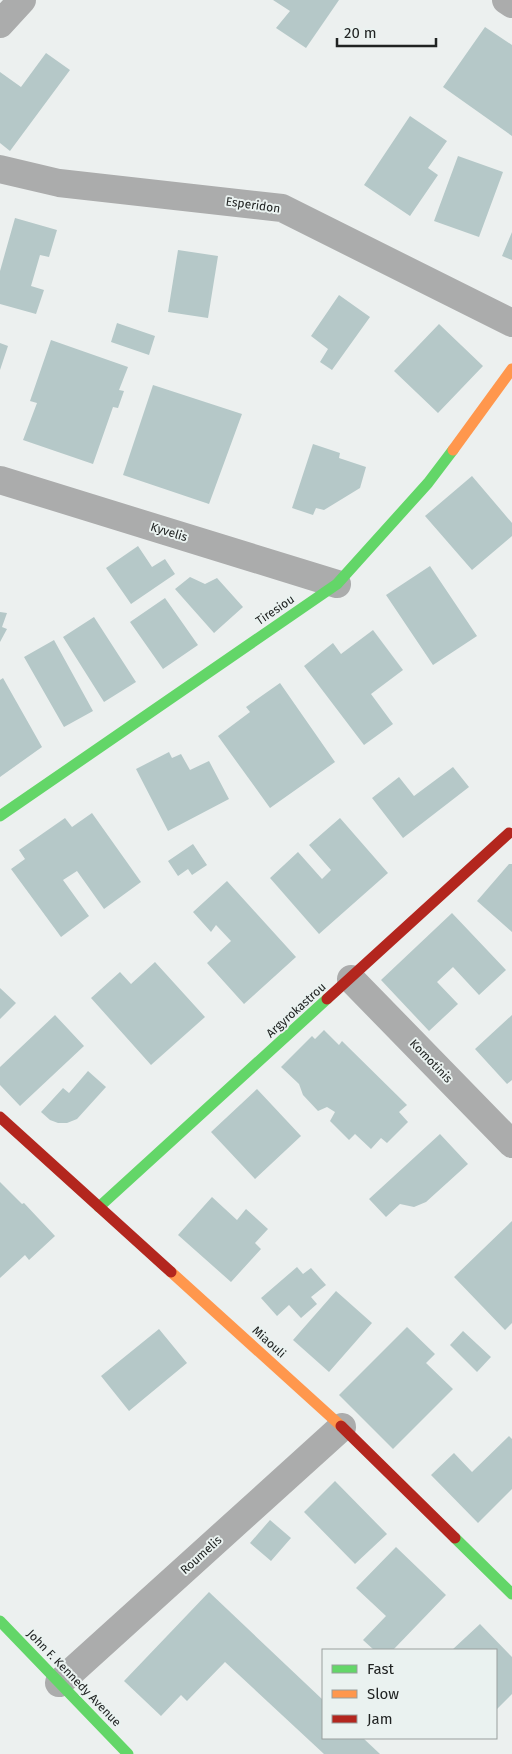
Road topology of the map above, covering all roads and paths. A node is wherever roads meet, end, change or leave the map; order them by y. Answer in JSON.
{"nodes":[{"id":1,"x":22,"y":0,"type":"edge"},
{"id":2,"x":506,"y":0,"type":"edge"},
{"id":3,"x":512,"y":4,"type":"edge"},
{"id":4,"x":0,"y":24,"type":"edge"},
{"id":5,"x":0,"y":169,"type":"edge"},
{"id":6,"x":512,"y":323,"type":"edge"},
{"id":7,"x":512,"y":369,"type":"edge"},
{"id":8,"x":0,"y":480,"type":"edge"},
{"id":9,"x":337,"y":584,"type":"junction"},
{"id":10,"x":0,"y":816,"type":"edge"},
{"id":11,"x":509,"y":833,"type":"dead end"},
{"id":12,"x":351,"y":979,"type":"junction"},
{"id":13,"x":0,"y":1117,"type":"edge"},
{"id":14,"x":512,"y":1144,"type":"edge"},
{"id":15,"x":99,"y":1207,"type":"junction"},
{"id":16,"x":342,"y":1427,"type":"junction"},
{"id":17,"x":512,"y":1594,"type":"edge"},
{"id":18,"x":0,"y":1621,"type":"edge"},
{"id":19,"x":59,"y":1683,"type":"junction"},
{"id":20,"x":128,"y":1754,"type":"edge"}],
"edges":[{"from":1,"to":4,"type":"street"},
{"from":2,"to":3,"type":"street"},
{"from":5,"to":6,"type":"street","name":"Esperidon"},
{"from":7,"to":9,"type":"street","name":"Tiresiou"},
{"from":8,"to":9,"type":"street","name":"Kyvelis"},
{"from":9,"to":10,"type":"street","name":"Tiresiou"},
{"from":11,"to":12,"type":"street","name":"Argyrokastrou"},
{"from":12,"to":14,"type":"street","name":"Komotinis"},
{"from":12,"to":15,"type":"street","name":"Argyrokastrou"},
{"from":13,"to":15,"type":"street","name":"Miaouli"},
{"from":15,"to":16,"type":"street","name":"Miaouli"},
{"from":16,"to":17,"type":"street","name":"Miaouli"},
{"from":16,"to":19,"type":"street","name":"Roumelis"},
{"from":18,"to":19,"type":"street","name":"John F. Kennedy Avenue"},
{"from":19,"to":20,"type":"street","name":"John F. Kennedy Avenue"}]}
